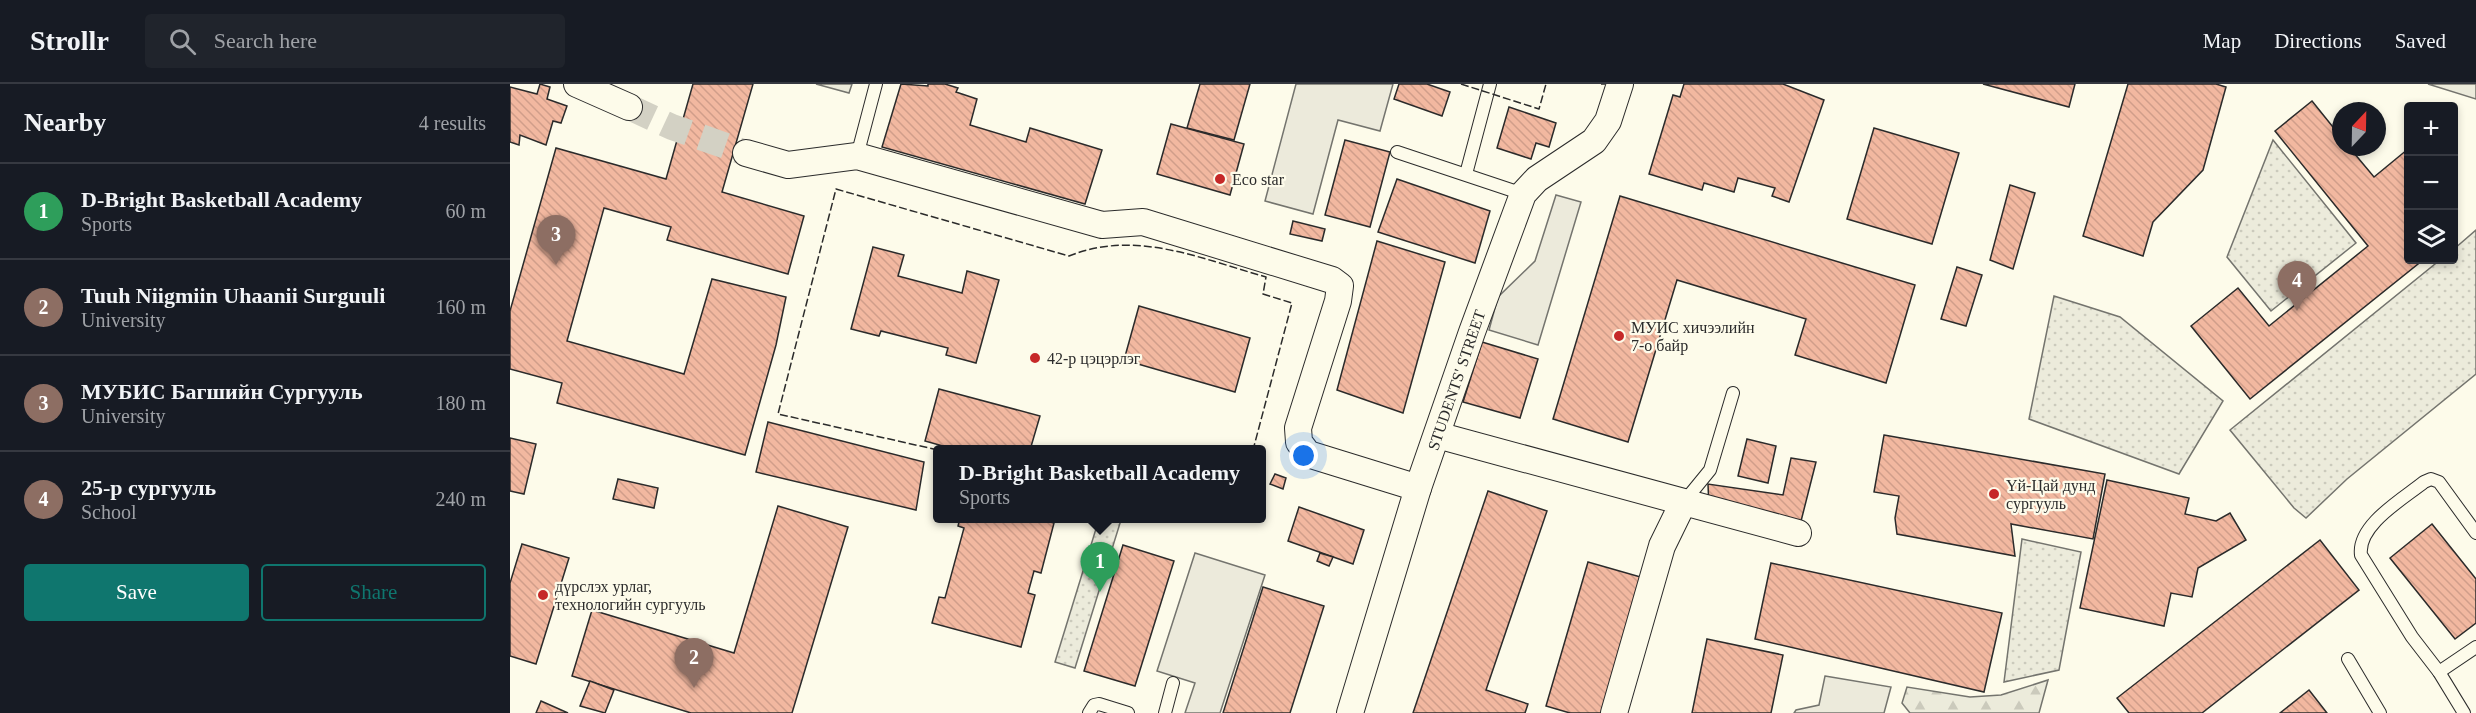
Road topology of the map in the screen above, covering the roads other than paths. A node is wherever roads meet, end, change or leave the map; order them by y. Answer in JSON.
{"nodes":[{"id":1,"x":577,"y":84,"type":"edge"},
{"id":2,"x":876,"y":84,"type":"edge"},
{"id":3,"x":1490,"y":84,"type":"edge"},
{"id":4,"x":1620,"y":84,"type":"edge"},
{"id":5,"x":630,"y":107,"type":"tunnel mouth"},
{"id":6,"x":1397,"y":152,"type":"dead end"},
{"id":7,"x":746,"y":153,"type":"tunnel mouth"},
{"id":8,"x":857,"y":156,"type":"junction"},
{"id":9,"x":1466,"y":174,"type":"junction"},
{"id":10,"x":1523,"y":194,"type":"junction"},
{"id":11,"x":1733,"y":393,"type":"dead end"},
{"id":12,"x":1437,"y":435,"type":"junction"},
{"id":13,"x":1418,"y":488,"type":"junction"},
{"id":14,"x":1683,"y":502,"type":"junction"},
{"id":15,"x":1798,"y":533,"type":"dead end"},
{"id":16,"x":2476,"y":533,"type":"edge"},
{"id":17,"x":2476,"y":647,"type":"edge"},
{"id":18,"x":2348,"y":659,"type":"dead end"},
{"id":19,"x":2439,"y":672,"type":"junction"},
{"id":20,"x":1173,"y":683,"type":"dead end"},
{"id":21,"x":1089,"y":713,"type":"edge"},
{"id":22,"x":1128,"y":713,"type":"edge"},
{"id":23,"x":1165,"y":713,"type":"edge"},
{"id":24,"x":1350,"y":713,"type":"edge"},
{"id":25,"x":1614,"y":713,"type":"edge"},
{"id":26,"x":2380,"y":713,"type":"edge"},
{"id":27,"x":2464,"y":713,"type":"edge"}],
"edges":[{"from":1,"to":5,"type":"street"},
{"from":2,"to":8,"type":"lane"},
{"from":3,"to":9,"type":"lane"},
{"from":4,"to":10,"type":"street","name":"STUDENTS' STREET"},
{"from":6,"to":9,"type":"lane"},
{"from":7,"to":8,"type":"street"},
{"from":8,"to":13,"type":"street"},
{"from":9,"to":10,"type":"lane"},
{"from":10,"to":12,"type":"street","name":"STUDENTS' STREET"},
{"from":11,"to":14,"type":"lane"},
{"from":12,"to":13,"type":"street","name":"STUDENTS' STREET"},
{"from":12,"to":14,"type":"street"},
{"from":13,"to":24,"type":"street","name":"STUDENTS' STREET"},
{"from":14,"to":15,"type":"street"},
{"from":14,"to":25,"type":"street"},
{"from":16,"to":19,"type":"lane"},
{"from":17,"to":19,"type":"lane"},
{"from":18,"to":26,"type":"lane"},
{"from":19,"to":27,"type":"lane"},
{"from":20,"to":23,"type":"lane"},
{"from":21,"to":22,"type":"lane"}]}
